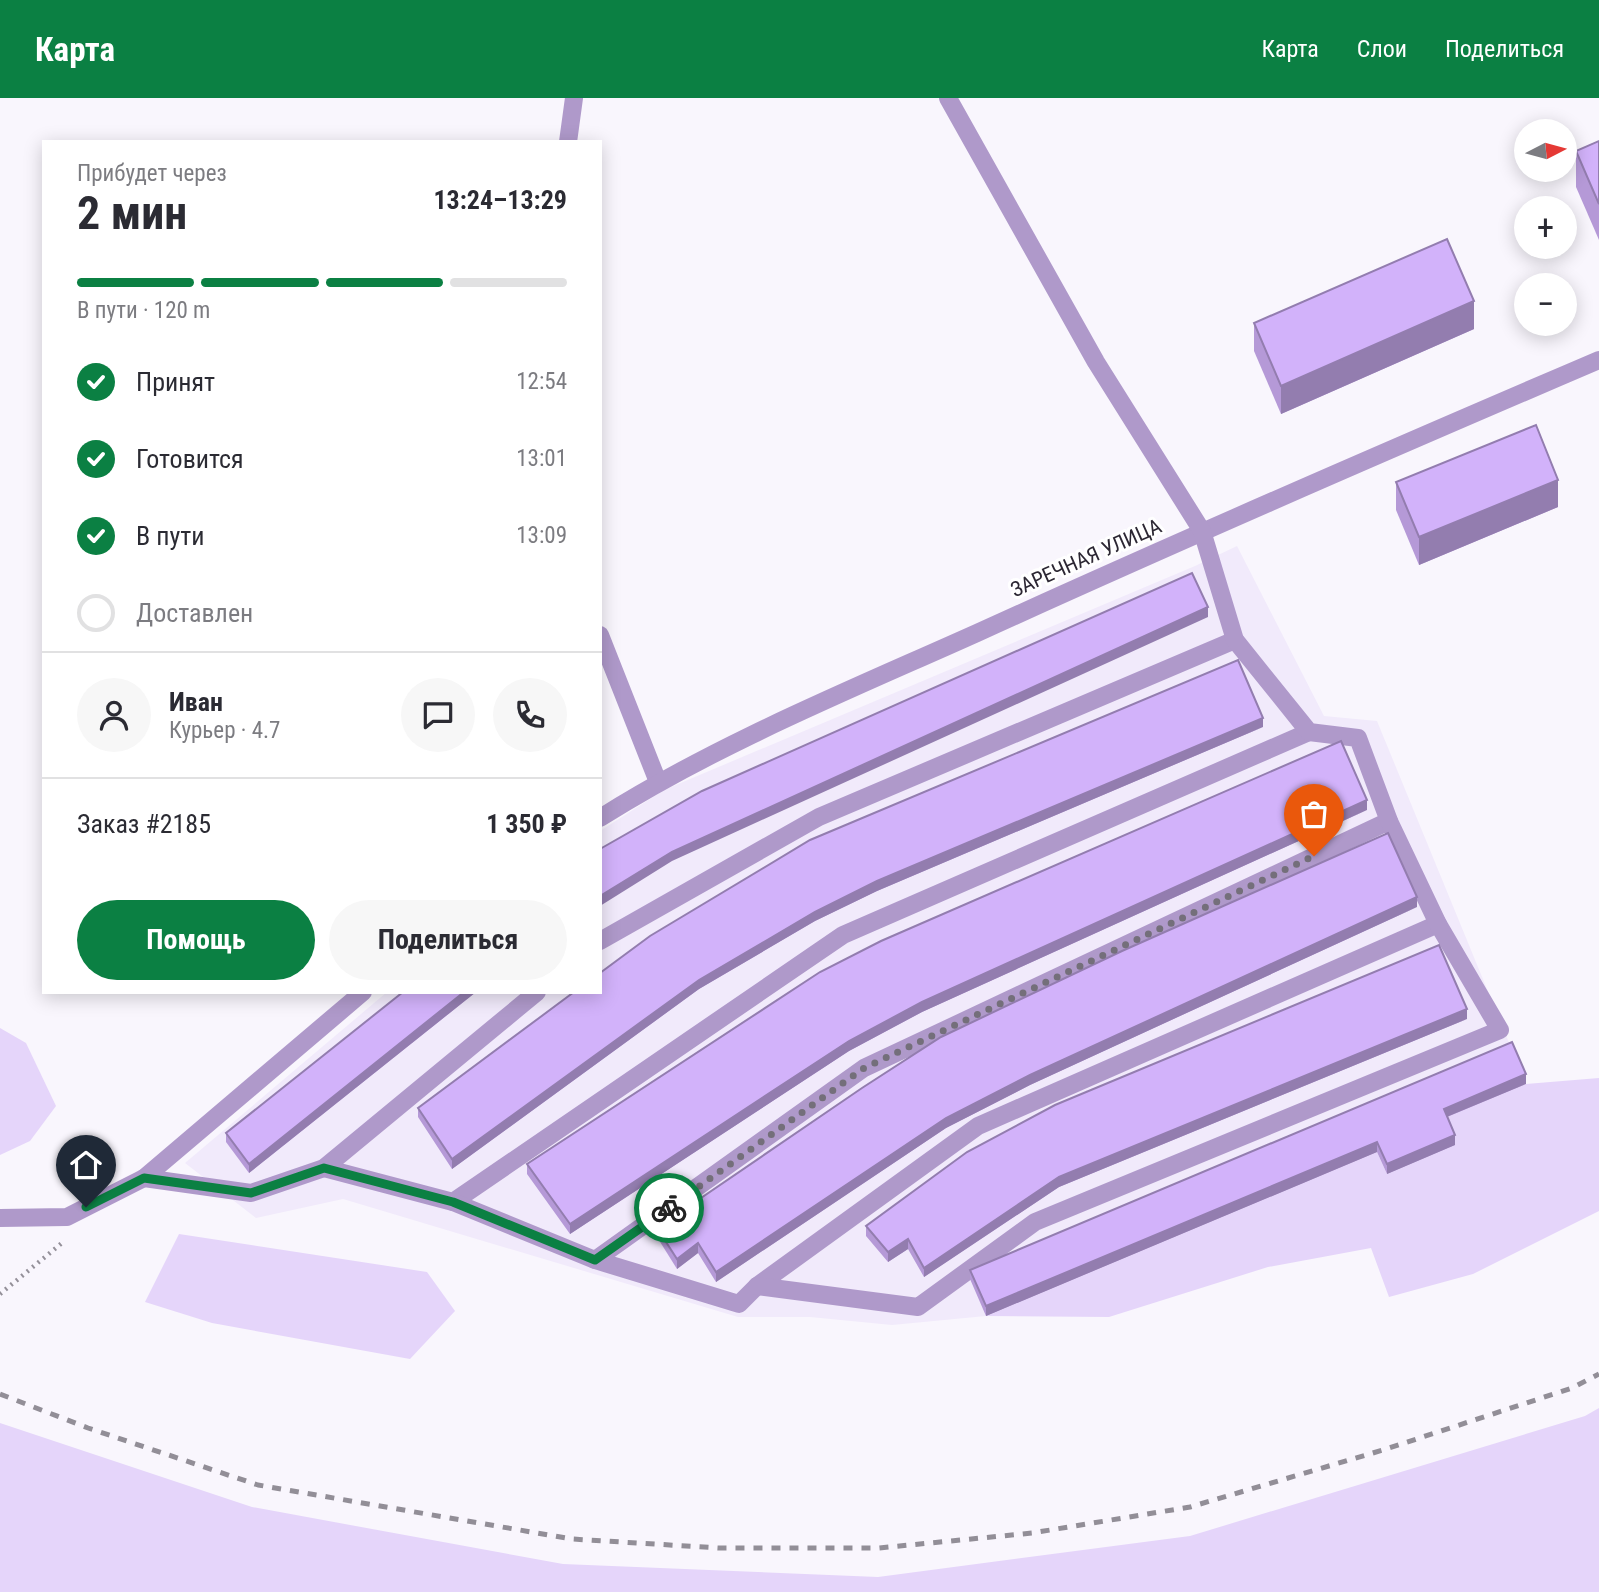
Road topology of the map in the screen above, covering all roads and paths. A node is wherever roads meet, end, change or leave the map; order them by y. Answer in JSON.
{"nodes":[{"id":1,"x":574,"y":98,"type":"edge"},
{"id":2,"x":948,"y":98,"type":"edge"},
{"id":3,"x":568,"y":140,"type":"edge"},
{"id":4,"x":1599,"y":360,"type":"edge"},
{"id":5,"x":1202,"y":531,"type":"junction"},
{"id":6,"x":602,"y":640,"type":"edge"},
{"id":7,"x":1236,"y":640,"type":"junction"},
{"id":8,"x":1308,"y":732,"type":"junction"},
{"id":9,"x":657,"y":782,"type":"junction"},
{"id":10,"x":602,"y":817,"type":"edge"},
{"id":11,"x":1390,"y":821,"type":"junction"},
{"id":12,"x":1438,"y":923,"type":"junction"},
{"id":13,"x":602,"y":940,"type":"edge"},
{"id":14,"x":361,"y":994,"type":"edge"},
{"id":15,"x":535,"y":994,"type":"edge"},
{"id":16,"x":324,"y":1168,"type":"junction"},
{"id":17,"x":144,"y":1178,"type":"junction"},
{"id":18,"x":453,"y":1202,"type":"junction"},
{"id":19,"x":0,"y":1218,"type":"edge"},
{"id":20,"x":595,"y":1260,"type":"junction"},
{"id":21,"x":757,"y":1286,"type":"junction"}],
"edges":[{"from":1,"to":3,"type":"street"},
{"from":2,"to":5,"type":"street"},
{"from":4,"to":5,"type":"street","name":"ЗАРЕЧНАЯ УЛИЦА"},
{"from":5,"to":7,"type":"street"},
{"from":5,"to":9,"type":"street","name":"ЗАРЕЧНАЯ УЛИЦА"},
{"from":6,"to":9,"type":"street"},
{"from":7,"to":8,"type":"street"},
{"from":7,"to":13,"type":"street"},
{"from":8,"to":11,"type":"street"},
{"from":8,"to":18,"type":"street"},
{"from":9,"to":10,"type":"street","name":"ЗАРЕЧНАЯ УЛИЦА"},
{"from":11,"to":12,"type":"street"},
{"from":11,"to":20,"type":"street"},
{"from":12,"to":21,"type":"street"},
{"from":12,"to":21,"type":"street"},
{"from":14,"to":17,"type":"street"},
{"from":15,"to":16,"type":"street"},
{"from":16,"to":17,"type":"street"},
{"from":16,"to":18,"type":"street"},
{"from":17,"to":19,"type":"street"},
{"from":18,"to":20,"type":"street"},
{"from":20,"to":21,"type":"street"}]}
